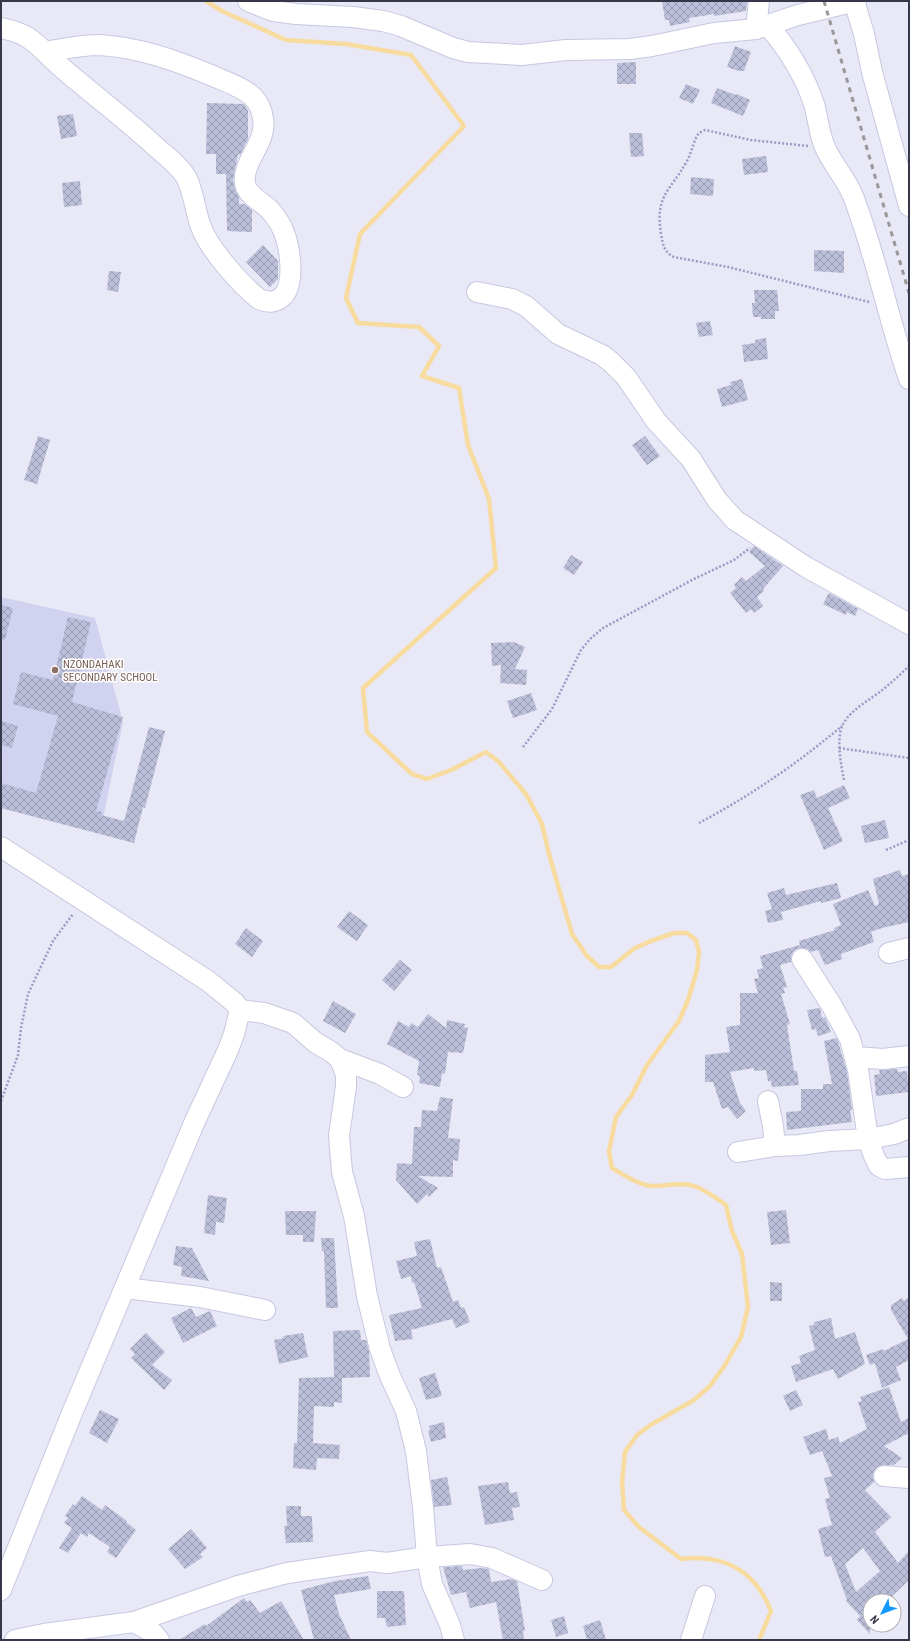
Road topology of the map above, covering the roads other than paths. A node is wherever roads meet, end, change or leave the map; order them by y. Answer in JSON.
{"nodes":[{"id":1,"x":248,"y":1,"type":"edge"},
{"id":2,"x":759,"y":1,"type":"edge"},
{"id":3,"x":855,"y":1,"type":"edge"},
{"id":4,"x":762,"y":27,"type":"junction"},
{"id":5,"x":1,"y":28,"type":"edge"},
{"id":6,"x":45,"y":52,"type":"junction"},
{"id":7,"x":905,"y":176,"type":"edge"},
{"id":8,"x":909,"y":206,"type":"edge"},
{"id":9,"x":477,"y":292,"type":"dead end"},
{"id":10,"x":909,"y":379,"type":"edge"},
{"id":11,"x":909,"y":624,"type":"edge"},
{"id":12,"x":1,"y":847,"type":"edge"},
{"id":13,"x":909,"y":948,"type":"edge"},
{"id":14,"x":889,"y":953,"type":"dead end"},
{"id":15,"x":802,"y":958,"type":"dead end"},
{"id":16,"x":240,"y":1010,"type":"junction"},
{"id":17,"x":909,"y":1056,"type":"edge"},
{"id":18,"x":855,"y":1057,"type":"junction"},
{"id":19,"x":340,"y":1060,"type":"junction"},
{"id":20,"x":403,"y":1087,"type":"dead end"},
{"id":21,"x":768,"y":1101,"type":"dead end"},
{"id":22,"x":909,"y":1128,"type":"edge"},
{"id":23,"x":868,"y":1139,"type":"junction"},
{"id":24,"x":775,"y":1146,"type":"junction"},
{"id":25,"x":738,"y":1152,"type":"dead end"},
{"id":26,"x":909,"y":1167,"type":"edge"},
{"id":27,"x":125,"y":1288,"type":"junction"},
{"id":28,"x":265,"y":1310,"type":"dead end"},
{"id":29,"x":884,"y":1476,"type":"dead end"},
{"id":30,"x":909,"y":1478,"type":"edge"},
{"id":31,"x":427,"y":1557,"type":"junction"},
{"id":32,"x":542,"y":1580,"type":"dead end"},
{"id":33,"x":1,"y":1590,"type":"edge"},
{"id":34,"x":705,"y":1596,"type":"dead end"},
{"id":35,"x":134,"y":1622,"type":"junction"},
{"id":36,"x":15,"y":1640,"type":"edge"},
{"id":37,"x":159,"y":1640,"type":"edge"},
{"id":38,"x":454,"y":1640,"type":"edge"},
{"id":39,"x":691,"y":1640,"type":"edge"}],
"edges":[{"from":1,"to":4,"type":"street"},
{"from":2,"to":4,"type":"street"},
{"from":3,"to":4,"type":"street"},
{"from":3,"to":7,"type":"street"},
{"from":4,"to":10,"type":"street"},
{"from":5,"to":6,"type":"street"},
{"from":6,"to":6,"type":"street"},
{"from":7,"to":8,"type":"street"},
{"from":9,"to":11,"type":"street"},
{"from":12,"to":16,"type":"street"},
{"from":13,"to":14,"type":"street"},
{"from":15,"to":18,"type":"street"},
{"from":16,"to":19,"type":"street"},
{"from":16,"to":27,"type":"street"},
{"from":17,"to":18,"type":"street"},
{"from":18,"to":23,"type":"street"},
{"from":19,"to":20,"type":"street"},
{"from":19,"to":31,"type":"street"},
{"from":21,"to":24,"type":"street"},
{"from":22,"to":23,"type":"street"},
{"from":23,"to":24,"type":"street"},
{"from":23,"to":26,"type":"street"},
{"from":24,"to":25,"type":"street"},
{"from":27,"to":28,"type":"street"},
{"from":27,"to":33,"type":"street"},
{"from":29,"to":30,"type":"street"},
{"from":31,"to":32,"type":"street"},
{"from":31,"to":35,"type":"street"},
{"from":31,"to":38,"type":"street"},
{"from":34,"to":39,"type":"street"},
{"from":35,"to":36,"type":"street"},
{"from":35,"to":37,"type":"street"}]}
